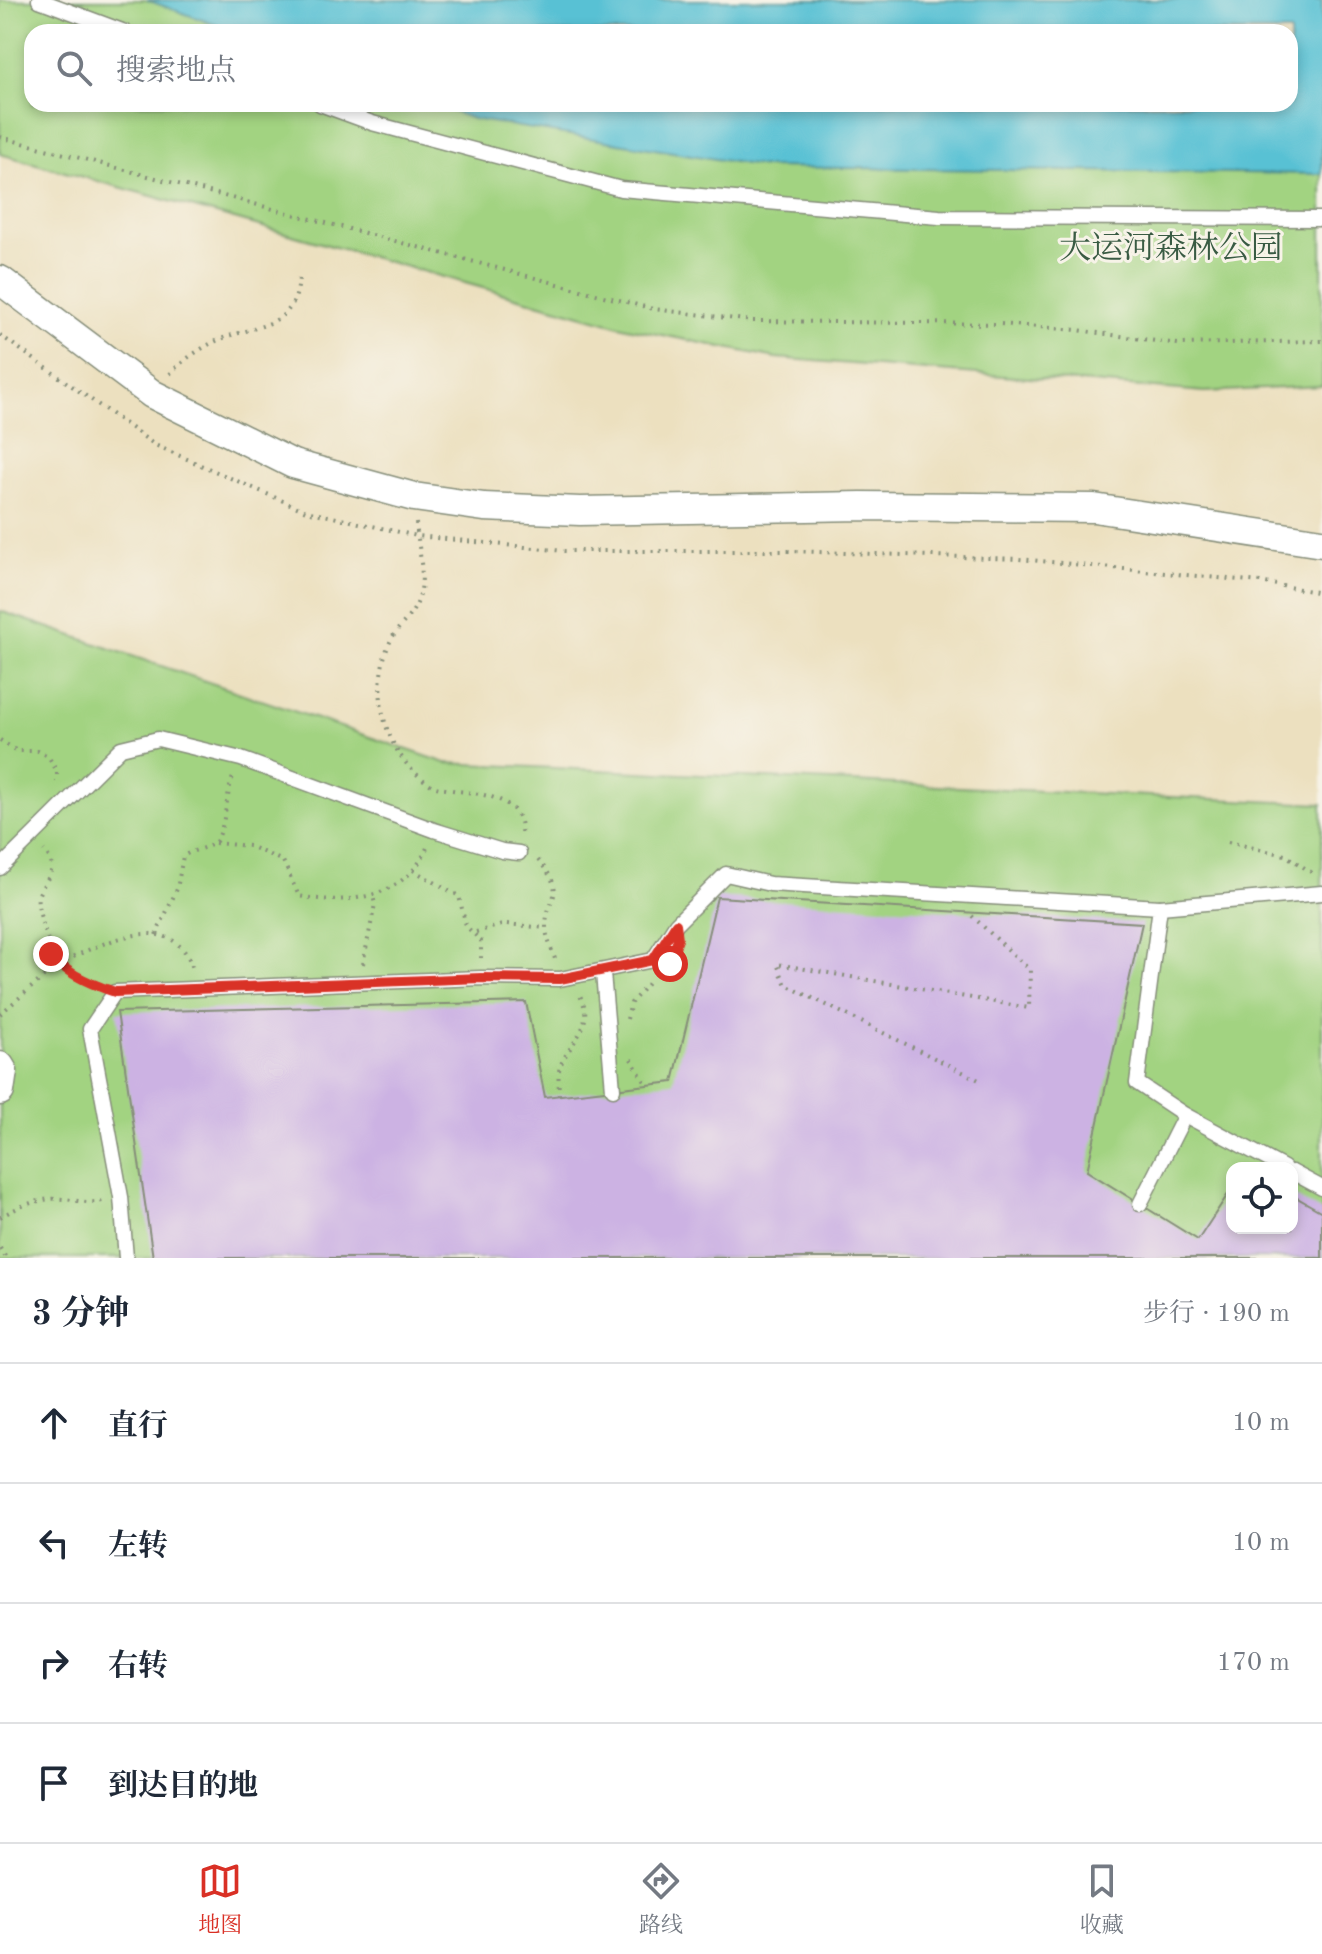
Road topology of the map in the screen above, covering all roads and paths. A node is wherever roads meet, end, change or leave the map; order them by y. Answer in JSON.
{"nodes":[{"id":1,"x":39,"y":0,"type":"edge"},
{"id":2,"x":104,"y":24,"type":"edge"},
{"id":3,"x":342,"y":112,"type":"edge"},
{"id":4,"x":0,"y":137,"type":"edge"},
{"id":5,"x":1322,"y":219,"type":"edge"},
{"id":6,"x":299,"y":273,"type":"dead end"},
{"id":7,"x":0,"y":280,"type":"edge"},
{"id":8,"x":1322,"y":341,"type":"edge"},
{"id":9,"x":152,"y":394,"type":"junction"},
{"id":10,"x":414,"y":497,"type":"junction"},
{"id":11,"x":1322,"y":543,"type":"edge"},
{"id":12,"x":0,"y":740,"type":"edge"},
{"id":13,"x":241,"y":759,"type":"junction"},
{"id":14,"x":72,"y":798,"type":"junction"},
{"id":15,"x":434,"y":830,"type":"junction"},
{"id":16,"x":31,"y":837,"type":"junction"},
{"id":17,"x":1228,"y":842,"type":"dead end"},
{"id":18,"x":215,"y":843,"type":"junction"},
{"id":19,"x":519,"y":853,"type":"junction"},
{"id":20,"x":0,"y":868,"type":"edge"},
{"id":21,"x":413,"y":870,"type":"junction"},
{"id":22,"x":1322,"y":881,"type":"edge"},
{"id":23,"x":947,"y":893,"type":"junction"},
{"id":24,"x":1322,"y":893,"type":"edge"},
{"id":25,"x":373,"y":896,"type":"junction"},
{"id":26,"x":1160,"y":907,"type":"junction"},
{"id":27,"x":546,"y":928,"type":"junction"},
{"id":28,"x":476,"y":932,"type":"junction"},
{"id":29,"x":156,"y":935,"type":"junction"},
{"id":30,"x":59,"y":964,"type":"junction"},
{"id":31,"x":603,"y":973,"type":"junction"},
{"id":32,"x":660,"y":973,"type":"dead end"},
{"id":33,"x":481,"y":978,"type":"junction"},
{"id":34,"x":560,"y":979,"type":"junction"},
{"id":35,"x":364,"y":983,"type":"junction"},
{"id":36,"x":195,"y":989,"type":"junction"},
{"id":37,"x":115,"y":992,"type":"junction"},
{"id":38,"x":0,"y":1014,"type":"edge"},
{"id":39,"x":625,"y":1028,"type":"dead end"},
{"id":40,"x":629,"y":1057,"type":"dead end"},
{"id":41,"x":0,"y":1066,"type":"edge"},
{"id":42,"x":983,"y":1082,"type":"dead end"},
{"id":43,"x":647,"y":1085,"type":"dead end"},
{"id":44,"x":613,"y":1089,"type":"dead end"},
{"id":45,"x":0,"y":1091,"type":"edge"},
{"id":46,"x":559,"y":1095,"type":"dead end"},
{"id":47,"x":1185,"y":1115,"type":"junction"},
{"id":48,"x":1273,"y":1162,"type":"edge"},
{"id":49,"x":1298,"y":1175,"type":"edge"},
{"id":50,"x":1322,"y":1188,"type":"edge"},
{"id":51,"x":121,"y":1197,"type":"junction"},
{"id":52,"x":1140,"y":1204,"type":"dead end"},
{"id":53,"x":0,"y":1217,"type":"edge"},
{"id":54,"x":0,"y":1248,"type":"edge"},
{"id":55,"x":6,"y":1258,"type":"edge"},
{"id":56,"x":126,"y":1258,"type":"edge"}],
"edges":[{"from":1,"to":2,"type":"lane"},
{"from":3,"to":5,"type":"lane"},
{"from":4,"to":8,"type":"path"},
{"from":6,"to":9,"type":"path"},
{"from":7,"to":9,"type":"street"},
{"from":9,"to":10,"type":"street"},
{"from":10,"to":11,"type":"street"},
{"from":10,"to":19,"type":"path"},
{"from":12,"to":14,"type":"path"},
{"from":13,"to":14,"type":"lane"},
{"from":13,"to":15,"type":"lane"},
{"from":13,"to":18,"type":"path"},
{"from":14,"to":16,"type":"lane"},
{"from":15,"to":19,"type":"lane"},
{"from":15,"to":21,"type":"path"},
{"from":16,"to":20,"type":"lane"},
{"from":16,"to":30,"type":"path"},
{"from":17,"to":22,"type":"path"},
{"from":18,"to":25,"type":"path"},
{"from":18,"to":29,"type":"path"},
{"from":19,"to":27,"type":"path"},
{"from":21,"to":25,"type":"path"},
{"from":21,"to":28,"type":"path"},
{"from":23,"to":26,"type":"lane"},
{"from":23,"to":31,"type":"lane"},
{"from":23,"to":42,"type":"path"},
{"from":24,"to":26,"type":"lane"},
{"from":25,"to":35,"type":"path"},
{"from":26,"to":47,"type":"lane"},
{"from":27,"to":28,"type":"path"},
{"from":27,"to":34,"type":"path"},
{"from":28,"to":33,"type":"path"},
{"from":29,"to":30,"type":"path"},
{"from":29,"to":36,"type":"path"},
{"from":30,"to":37,"type":"path"},
{"from":30,"to":38,"type":"path"},
{"from":31,"to":34,"type":"lane"},
{"from":31,"to":44,"type":"lane"},
{"from":32,"to":39,"type":"path"},
{"from":33,"to":34,"type":"lane"},
{"from":33,"to":35,"type":"lane"},
{"from":34,"to":46,"type":"path"},
{"from":35,"to":36,"type":"lane"},
{"from":36,"to":37,"type":"lane"},
{"from":37,"to":51,"type":"lane"},
{"from":40,"to":43,"type":"path"},
{"from":41,"to":45,"type":"street"},
{"from":47,"to":48,"type":"lane"},
{"from":47,"to":52,"type":"lane"},
{"from":49,"to":50,"type":"lane"},
{"from":51,"to":53,"type":"path"},
{"from":51,"to":56,"type":"lane"},
{"from":54,"to":55,"type":"path"}]}
